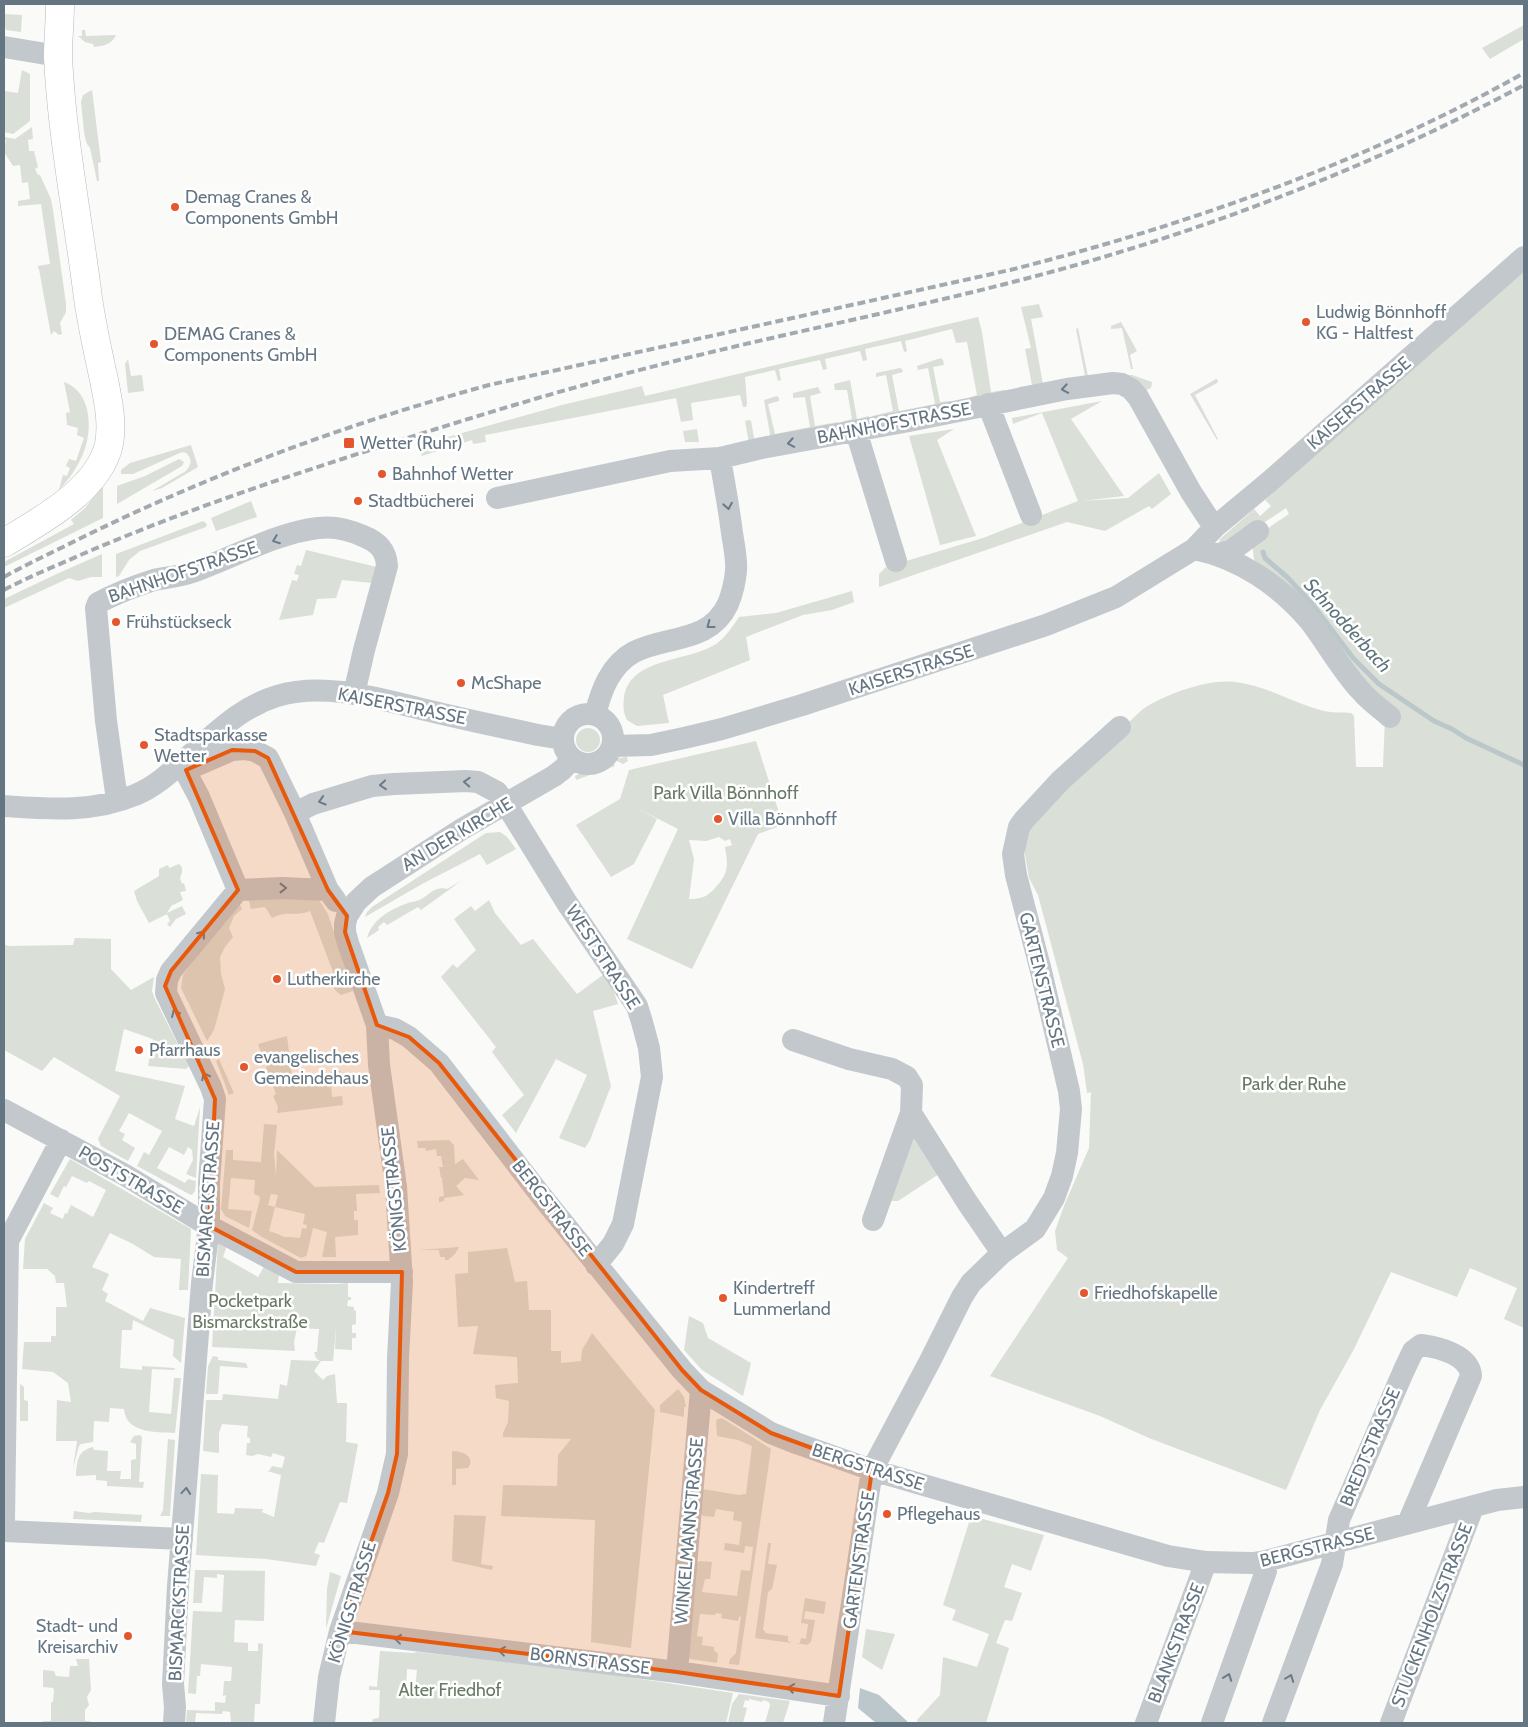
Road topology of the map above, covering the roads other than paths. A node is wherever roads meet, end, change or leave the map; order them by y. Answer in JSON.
{"nodes":[{"id":1,"x":60,"y":13,"type":"edge"},
{"id":2,"x":4,"y":47,"type":"edge"},
{"id":3,"x":58,"y":56,"type":"junction"},
{"id":4,"x":1524,"y":257,"type":"edge"},
{"id":5,"x":988,"y":404,"type":"junction"},
{"id":6,"x":856,"y":431,"type":"junction"},
{"id":7,"x":720,"y":458,"type":"junction"},
{"id":8,"x":502,"y":496,"type":"dead end"},
{"id":9,"x":1031,"y":515,"type":"dead end"},
{"id":10,"x":1216,"y":526,"type":"junction"},
{"id":11,"x":1258,"y":531,"type":"dead end"},
{"id":12,"x":4,"y":542,"type":"edge"},
{"id":13,"x":1194,"y":549,"type":"junction"},
{"id":14,"x":1216,"y":555,"type":"junction"},
{"id":15,"x":896,"y":561,"type":"dead end"},
{"id":16,"x":354,"y":694,"type":"junction"},
{"id":17,"x":595,"y":715,"type":"junction"},
{"id":18,"x":1390,"y":717,"type":"dead end"},
{"id":19,"x":1120,"y":727,"type":"dead end"},
{"id":20,"x":612,"y":746,"type":"junction"},
{"id":21,"x":568,"y":749,"type":"junction"},
{"id":22,"x":184,"y":766,"type":"junction"},
{"id":23,"x":117,"y":800,"type":"junction"},
{"id":24,"x":506,"y":804,"type":"junction"},
{"id":25,"x":4,"y":806,"type":"edge"},
{"id":26,"x":295,"y":813,"type":"junction"},
{"id":27,"x":238,"y":890,"type":"junction"},
{"id":28,"x":328,"y":890,"type":"junction"},
{"id":29,"x":347,"y":916,"type":"junction"},
{"id":30,"x":377,"y":1025,"type":"junction"},
{"id":31,"x":793,"y":1040,"type":"dead end"},
{"id":32,"x":4,"y":1110,"type":"edge"},
{"id":33,"x":910,"y":1113,"type":"junction"},
{"id":34,"x":61,"y":1140,"type":"junction"},
{"id":35,"x":873,"y":1220,"type":"dead end"},
{"id":36,"x":209,"y":1226,"type":"junction"},
{"id":37,"x":1002,"y":1253,"type":"junction"},
{"id":38,"x":596,"y":1265,"type":"junction"},
{"id":39,"x":402,"y":1272,"type":"junction"},
{"id":40,"x":701,"y":1390,"type":"junction"},
{"id":41,"x":872,"y":1470,"type":"junction"},
{"id":42,"x":1524,"y":1497,"type":"edge"},
{"id":43,"x":1473,"y":1506,"type":"junction"},
{"id":44,"x":4,"y":1520,"type":"edge"},
{"id":45,"x":1408,"y":1523,"type":"junction"},
{"id":46,"x":4,"y":1531,"type":"edge"},
{"id":47,"x":182,"y":1539,"type":"junction"},
{"id":48,"x":1336,"y":1544,"type":"junction"},
{"id":49,"x":1266,"y":1561,"type":"junction"},
{"id":50,"x":1206,"y":1562,"type":"junction"},
{"id":51,"x":340,"y":1631,"type":"junction"},
{"id":52,"x":677,"y":1672,"type":"junction"},
{"id":53,"x":840,"y":1715,"type":"edge"},
{"id":54,"x":174,"y":1723,"type":"edge"},
{"id":55,"x":324,"y":1723,"type":"edge"},
{"id":56,"x":1146,"y":1723,"type":"edge"},
{"id":57,"x":1212,"y":1723,"type":"edge"},
{"id":58,"x":1273,"y":1723,"type":"edge"},
{"id":59,"x":1391,"y":1723,"type":"edge"}],
"edges":[{"from":1,"to":3,"type":"main road"},
{"from":2,"to":3,"type":"street"},
{"from":3,"to":12,"type":"main road"},
{"from":4,"to":10,"type":"street","name":"KAISERSTRASSE"},
{"from":5,"to":6,"type":"street","name":"BAHNHOFSTRASSE"},
{"from":5,"to":9,"type":"street"},
{"from":10,"to":5,"type":"street","name":"BAHNHOFSTRASSE","one_way":true},
{"from":6,"to":7,"type":"street","name":"BAHNHOFSTRASSE","one_way":true},
{"from":6,"to":15,"type":"street"},
{"from":7,"to":8,"type":"street","name":"BAHNHOFSTRASSE"},
{"from":7,"to":17,"type":"street","one_way":true},
{"from":10,"to":13,"type":"street","name":"KAISERSTRASSE"},
{"from":11,"to":14,"type":"street"},
{"from":13,"to":14,"type":"street"},
{"from":13,"to":20,"type":"street","name":"KAISERSTRASSE"},
{"from":14,"to":18,"type":"street"},
{"from":16,"to":21,"type":"street","name":"KAISERSTRASSE"},
{"from":16,"to":22,"type":"street","name":"KAISERSTRASSE"},
{"from":16,"to":23,"type":"street","name":"BAHNHOFSTRASSE","one_way":true},
{"from":17,"to":20,"type":"street"},
{"from":17,"to":21,"type":"street"},
{"from":19,"to":37,"type":"street","name":"GARTENSTRASSE"},
{"from":20,"to":21,"type":"street","name":"KAISERSTRASSE"},
{"from":21,"to":24,"type":"street","name":"AN DER KIRCHE"},
{"from":22,"to":23,"type":"street","name":"KAISERSTRASSE"},
{"from":22,"to":26,"type":"street"},
{"from":22,"to":27,"type":"street"},
{"from":23,"to":25,"type":"street","name":"KAISERSTRASSE"},
{"from":24,"to":26,"type":"street","name":"WESTSTRASSE","one_way":true},
{"from":24,"to":29,"type":"street","name":"AN DER KIRCHE"},
{"from":24,"to":38,"type":"street","name":"WESTSTRASSE"},
{"from":26,"to":28,"type":"street"},
{"from":27,"to":28,"type":"street","one_way":true},
{"from":36,"to":27,"type":"street","name":"BISMARCKSTRASSE","one_way":true},
{"from":28,"to":29,"type":"street"},
{"from":29,"to":30,"type":"street","name":"KÖNIGSTRASSE"},
{"from":30,"to":38,"type":"street","name":"BERGSTRASSE"},
{"from":30,"to":39,"type":"street","name":"KÖNIGSTRASSE"},
{"from":31,"to":33,"type":"street"},
{"from":32,"to":34,"type":"street","name":"POSTSTRASSE"},
{"from":33,"to":35,"type":"street"},
{"from":33,"to":37,"type":"street"},
{"from":34,"to":36,"type":"street","name":"POSTSTRASSE"},
{"from":34,"to":44,"type":"street"},
{"from":36,"to":39,"type":"street","name":"POSTSTRASSE"},
{"from":47,"to":36,"type":"street","name":"BISMARCKSTRASSE","one_way":true},
{"from":37,"to":41,"type":"street","name":"GARTENSTRASSE"},
{"from":38,"to":40,"type":"street","name":"BERGSTRASSE"},
{"from":39,"to":51,"type":"street","name":"KÖNIGSTRASSE"},
{"from":40,"to":41,"type":"street","name":"BERGSTRASSE"},
{"from":40,"to":52,"type":"street","name":"WINKELMANNSTRASSE"},
{"from":41,"to":50,"type":"street","name":"BERGSTRASSE"},
{"from":41,"to":53,"type":"street","name":"GARTENSTRASSE"},
{"from":42,"to":43,"type":"street","name":"BERGSTRASSE"},
{"from":43,"to":45,"type":"street","name":"BERGSTRASSE"},
{"from":43,"to":59,"type":"street","name":"STUCKENHOLZSTRASSE"},
{"from":45,"to":48,"type":"street","name":"BERGSTRASSE"},
{"from":45,"to":48,"type":"street","name":"BREDTSTRASSE"},
{"from":46,"to":47,"type":"street"},
{"from":47,"to":54,"type":"street","name":"BISMARCKSTRASSE"},
{"from":48,"to":49,"type":"street","name":"BERGSTRASSE"},
{"from":58,"to":48,"type":"street","name":"BREDTSTRASSE","one_way":true},
{"from":49,"to":50,"type":"street","name":"BERGSTRASSE"},
{"from":57,"to":49,"type":"street","one_way":true},
{"from":50,"to":56,"type":"street","name":"BLANKSTRASSE"},
{"from":52,"to":51,"type":"street","name":"BORNSTRASSE","one_way":true},
{"from":51,"to":55,"type":"street","name":"KÖNIGSTRASSE"},
{"from":53,"to":52,"type":"street","name":"BORNSTRASSE","one_way":true}]}
